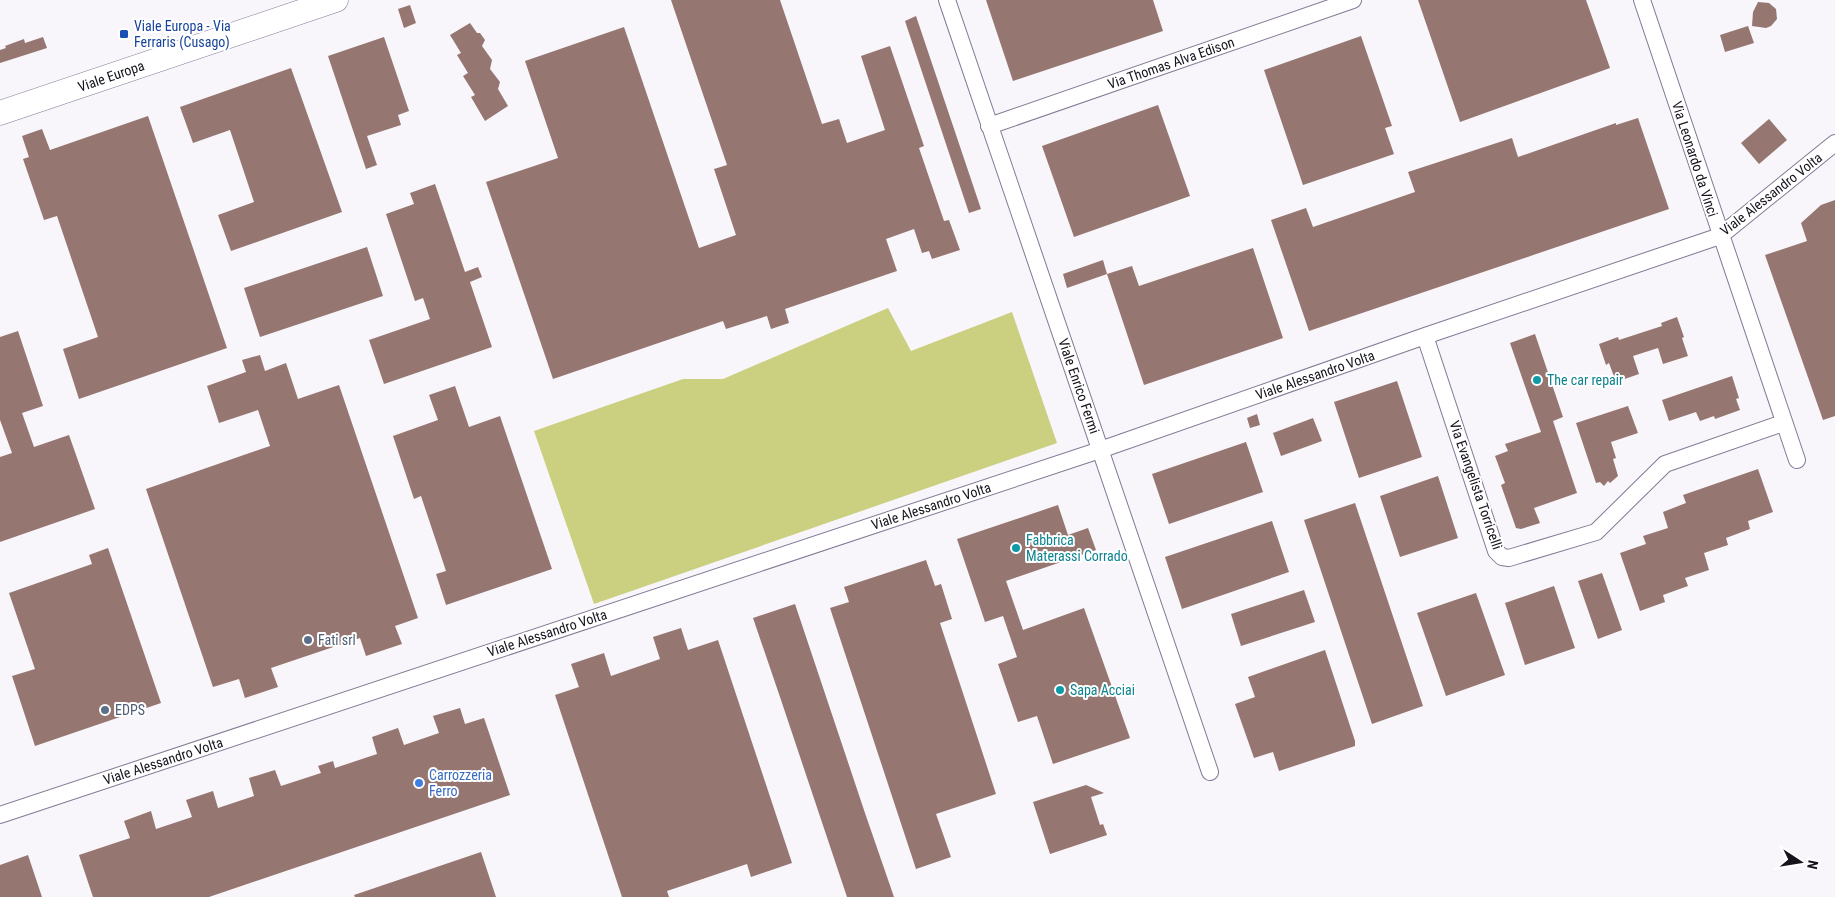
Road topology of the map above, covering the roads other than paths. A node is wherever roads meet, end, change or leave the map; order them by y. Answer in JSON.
{"nodes":[{"id":1,"x":287,"y":0,"type":"edge"},
{"id":2,"x":336,"y":0,"type":"edge"},
{"id":3,"x":947,"y":0,"type":"edge"},
{"id":4,"x":1353,"y":0,"type":"edge"},
{"id":5,"x":1642,"y":0,"type":"edge"},
{"id":6,"x":0,"y":97,"type":"edge"},
{"id":7,"x":0,"y":113,"type":"edge"},
{"id":8,"x":989,"y":126,"type":"junction"},
{"id":9,"x":1835,"y":143,"type":"edge"},
{"id":10,"x":1720,"y":236,"type":"junction"},
{"id":11,"x":1425,"y":336,"type":"junction"},
{"id":12,"x":1783,"y":423,"type":"junction"},
{"id":13,"x":1100,"y":450,"type":"junction"},
{"id":14,"x":1797,"y":460,"type":"dead end"},
{"id":15,"x":1210,"y":772,"type":"dead end"},
{"id":16,"x":0,"y":815,"type":"edge"}],
"edges":[{"from":1,"to":6,"type":"main road","name":"Viale Europa"},
{"from":2,"to":7,"type":"main road","name":"Viale Europa"},
{"from":3,"to":8,"type":"street","name":"Viale Enrico Fermi"},
{"from":4,"to":8,"type":"street","name":"Via Thomas Alva Edison"},
{"from":5,"to":10,"type":"street","name":"Via Leonardo da Vinci"},
{"from":8,"to":13,"type":"street","name":"Viale Enrico Fermi"},
{"from":9,"to":10,"type":"street","name":"Viale Alessandro Volta"},
{"from":10,"to":11,"type":"street","name":"Viale Alessandro Volta"},
{"from":10,"to":12,"type":"street","name":"Via Leonardo da Vinci"},
{"from":11,"to":12,"type":"street","name":"Via Evangelista Torricelli"},
{"from":11,"to":13,"type":"street","name":"Viale Alessandro Volta"},
{"from":12,"to":14,"type":"street","name":"Via Leonardo da Vinci"},
{"from":13,"to":15,"type":"street","name":"Viale Enrico Fermi"},
{"from":13,"to":16,"type":"street","name":"Viale Alessandro Volta"}]}
